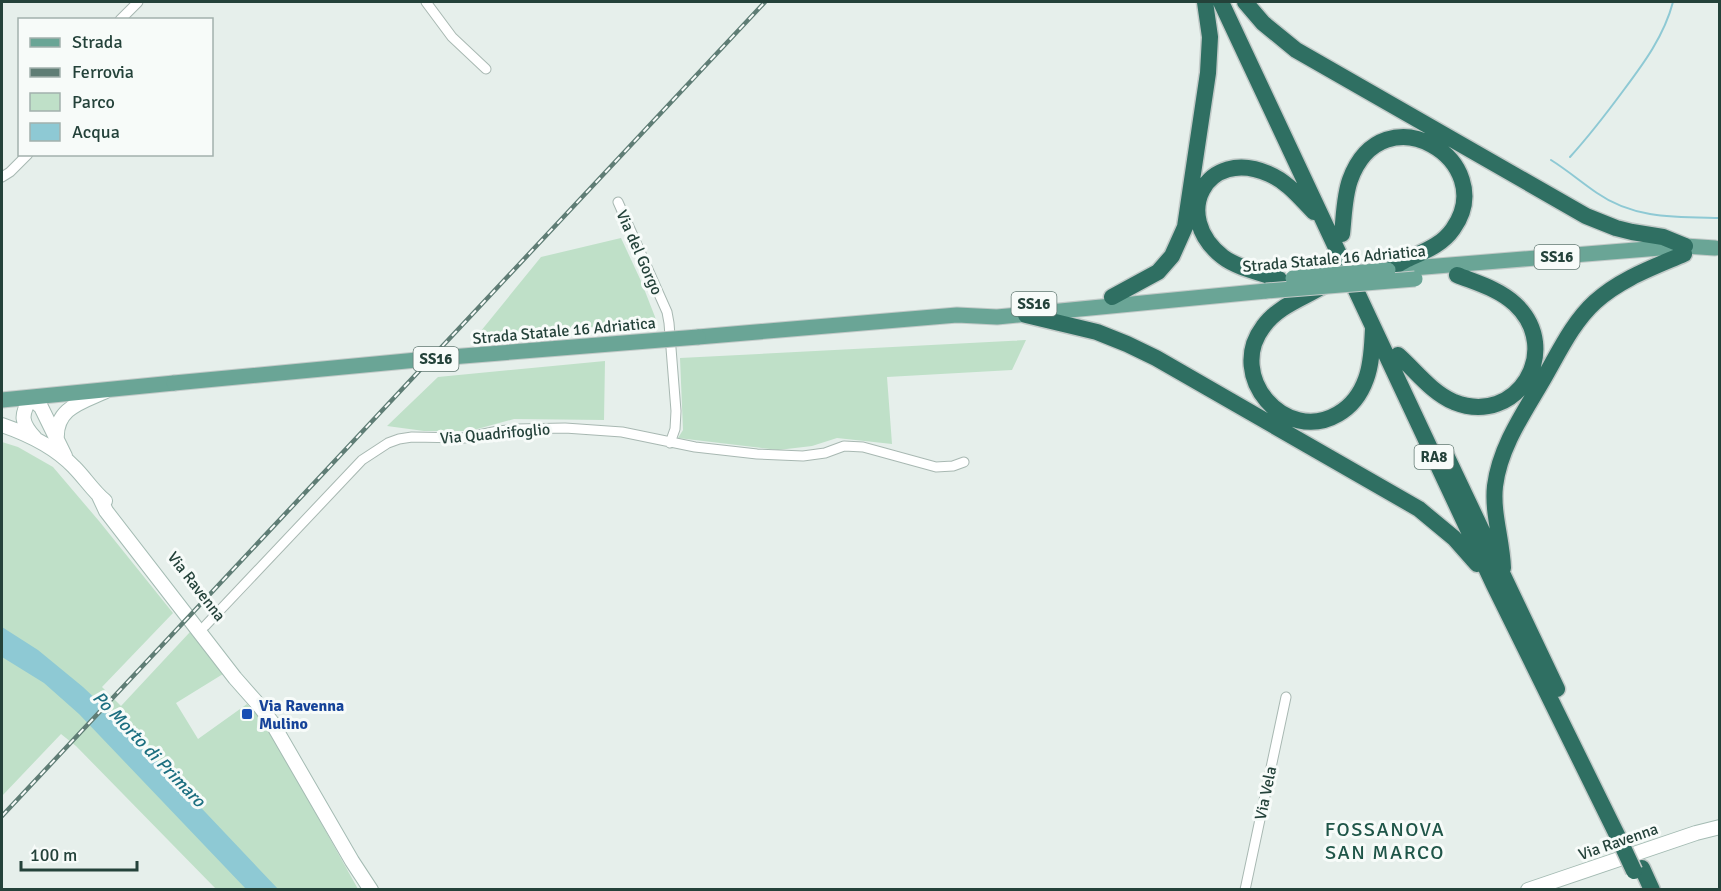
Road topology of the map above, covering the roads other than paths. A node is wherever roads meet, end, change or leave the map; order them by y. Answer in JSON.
{"nodes":[{"id":1,"x":138,"y":2,"type":"edge"},
{"id":2,"x":426,"y":2,"type":"edge"},
{"id":3,"x":1205,"y":2,"type":"edge"},
{"id":4,"x":1221,"y":2,"type":"edge"},
{"id":5,"x":1231,"y":2,"type":"edge"},
{"id":6,"x":1245,"y":2,"type":"edge"},
{"id":7,"x":122,"y":18,"type":"edge"},
{"id":8,"x":486,"y":69,"type":"dead end"},
{"id":9,"x":26,"y":156,"type":"edge"},
{"id":10,"x":2,"y":177,"type":"edge"},
{"id":11,"x":618,"y":202,"type":"dead end"},
{"id":12,"x":1326,"y":224,"type":"junction"},
{"id":13,"x":1342,"y":234,"type":"junction"},
{"id":14,"x":1717,"y":247,"type":"edge"},
{"id":15,"x":1685,"y":250,"type":"junction"},
{"id":16,"x":1429,"y":266,"type":"junction"},
{"id":17,"x":1388,"y":270,"type":"joint"},
{"id":18,"x":1457,"y":275,"type":"junction"},
{"id":19,"x":1279,"y":279,"type":"joint"},
{"id":20,"x":1261,"y":281,"type":"junction"},
{"id":21,"x":1323,"y":286,"type":"junction"},
{"id":22,"x":1112,"y":297,"type":"junction"},
{"id":23,"x":957,"y":315,"type":"junction"},
{"id":24,"x":1026,"y":315,"type":"junction"},
{"id":25,"x":1374,"y":328,"type":"junction"},
{"id":26,"x":1398,"y":355,"type":"junction"},
{"id":27,"x":108,"y":390,"type":"junction"},
{"id":28,"x":31,"y":398,"type":"junction"},
{"id":29,"x":2,"y":400,"type":"edge"},
{"id":30,"x":2,"y":425,"type":"edge"},
{"id":31,"x":37,"y":440,"type":"junction"},
{"id":32,"x":58,"y":443,"type":"junction"},
{"id":33,"x":670,"y":443,"type":"junction"},
{"id":34,"x":67,"y":460,"type":"junction"},
{"id":35,"x":964,"y":462,"type":"dead end"},
{"id":36,"x":99,"y":496,"type":"junction"},
{"id":37,"x":1499,"y":580,"type":"junction"},
{"id":38,"x":205,"y":626,"type":"junction"},
{"id":39,"x":1286,"y":697,"type":"dead end"},
{"id":40,"x":258,"y":704,"type":"junction"},
{"id":41,"x":1719,"y":828,"type":"edge"},
{"id":42,"x":1638,"y":870,"type":"junction"},
{"id":43,"x":371,"y":890,"type":"edge"},
{"id":44,"x":1245,"y":890,"type":"edge"},
{"id":45,"x":1528,"y":890,"type":"edge"},
{"id":46,"x":1643,"y":890,"type":"edge"},
{"id":47,"x":1652,"y":890,"type":"edge"}],
"edges":[{"from":1,"to":7,"type":"street"},
{"from":2,"to":8,"type":"street"},
{"from":3,"to":22,"type":"highway"},
{"from":4,"to":12,"type":"highway","number":"RA8"},
{"from":5,"to":13,"type":"highway","number":"RA8"},
{"from":6,"to":15,"type":"highway"},
{"from":9,"to":10,"type":"street"},
{"from":11,"to":33,"type":"street","name":"Via del Gorgo"},
{"from":12,"to":20,"type":"highway"},
{"from":12,"to":25,"type":"highway","number":"RA8"},
{"from":13,"to":16,"type":"highway"},
{"from":13,"to":26,"type":"highway","number":"RA8"},
{"from":14,"to":15,"type":"main road","name":"Strada Statale 16 Adriatica","number":"SS16"},
{"from":15,"to":16,"type":"main road","name":"Strada Statale 16 Adriatica","number":"SS16"},
{"from":15,"to":18,"type":"main road","name":"Strada Statale 16 Adriatica","number":"SS16"},
{"from":15,"to":37,"type":"highway"},
{"from":16,"to":17,"type":"highway"},
{"from":16,"to":18,"type":"main road","name":"Strada Statale 16 Adriatica","number":"SS16"},
{"from":16,"to":21,"type":"main road","name":"Strada Statale 16 Adriatica","number":"SS16","bridge":true},
{"from":17,"to":19,"type":"main road","name":"Strada Statale 16 Adriatica","bridge":true},
{"from":18,"to":26,"type":"highway"},
{"from":19,"to":20,"type":"highway"},
{"from":20,"to":21,"type":"main road","name":"Strada Statale 16 Adriatica","number":"SS16","bridge":true},
{"from":20,"to":22,"type":"main road","name":"Strada Statale 16 Adriatica","number":"SS16"},
{"from":20,"to":24,"type":"main road","name":"Strada Statale 16 Adriatica","number":"SS16"},
{"from":21,"to":25,"type":"highway"},
{"from":22,"to":23,"type":"main road","name":"Strada Statale 16 Adriatica","number":"SS16"},
{"from":23,"to":24,"type":"main road","name":"Strada Statale 16 Adriatica","number":"SS16"},
{"from":23,"to":27,"type":"main road","name":"Strada Statale 16 Adriatica","number":"SS16","bridge":true},
{"from":24,"to":37,"type":"highway"},
{"from":25,"to":37,"type":"highway","number":"RA8"},
{"from":26,"to":37,"type":"highway","number":"RA8"},
{"from":27,"to":28,"type":"main road","name":"Strada Statale 16 Adriatica","number":"SS16"},
{"from":27,"to":32,"type":"main road"},
{"from":28,"to":29,"type":"main road","number":"SS16"},
{"from":28,"to":31,"type":"main road","name":"Via Ravenna"},
{"from":28,"to":32,"type":"main road","name":"Via Ravenna"},
{"from":30,"to":31,"type":"main road","name":"Via Ravenna"},
{"from":31,"to":34,"type":"main road","name":"Via Ravenna"},
{"from":32,"to":34,"type":"main road","name":"Via Ravenna"},
{"from":33,"to":35,"type":"street","name":"Via Quadrifoglio"},
{"from":33,"to":38,"type":"street","name":"Via Quadrifoglio"},
{"from":34,"to":36,"type":"main road","name":"Via Ravenna"},
{"from":36,"to":38,"type":"main road","name":"Via Ravenna"},
{"from":36,"to":40,"type":"main road","name":"Via Ravenna"},
{"from":37,"to":42,"type":"highway","number":"RA8"},
{"from":38,"to":40,"type":"main road","name":"Via Ravenna"},
{"from":39,"to":44,"type":"street","name":"Via Vela"},
{"from":40,"to":43,"type":"main road","name":"Via Ravenna"},
{"from":41,"to":45,"type":"main road","name":"Via Ravenna"},
{"from":42,"to":46,"type":"highway"},
{"from":42,"to":47,"type":"highway"}]}
